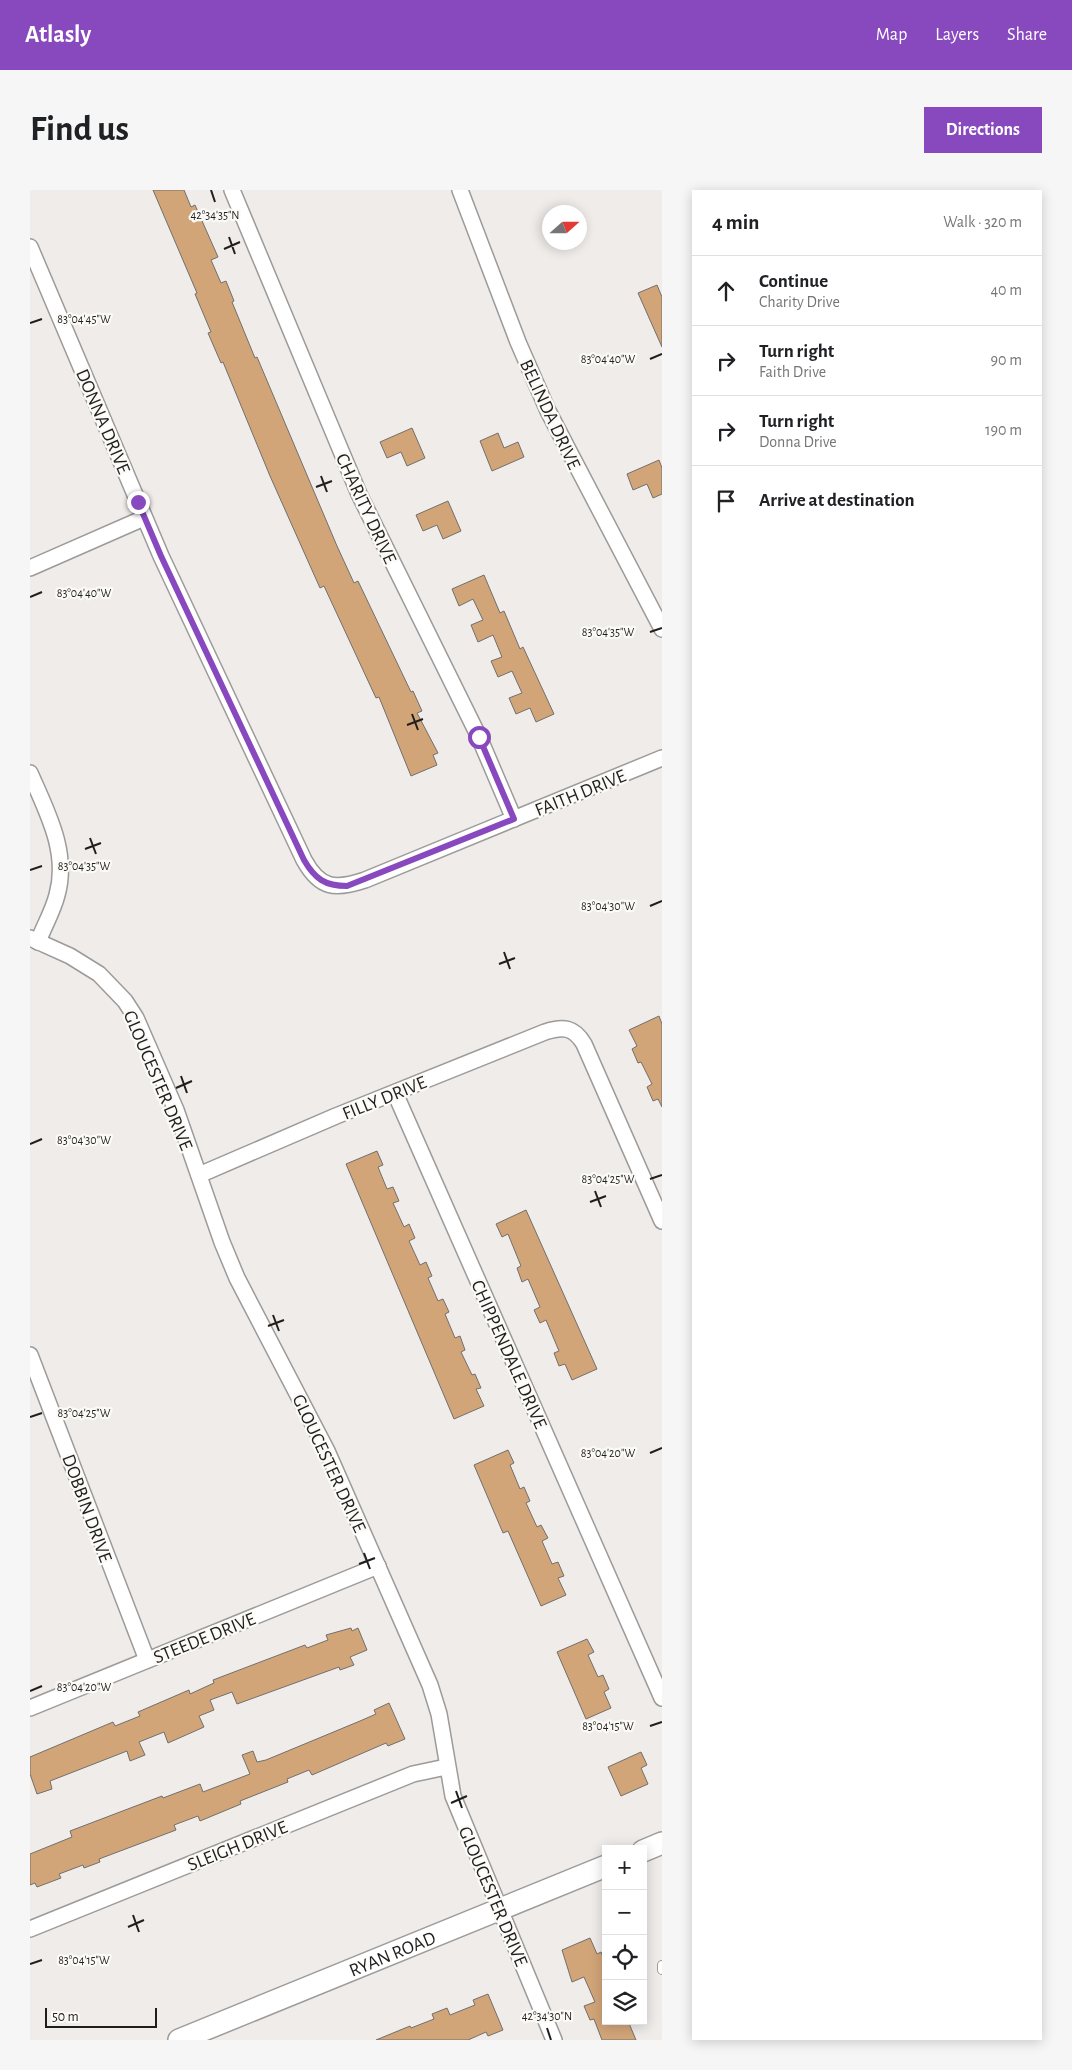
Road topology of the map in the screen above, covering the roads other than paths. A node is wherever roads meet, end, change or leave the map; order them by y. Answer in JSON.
{"nodes":[{"id":1,"x":232,"y":190,"type":"edge"},
{"id":2,"x":460,"y":190,"type":"edge"},
{"id":3,"x":30,"y":247,"type":"edge"},
{"id":4,"x":144,"y":518,"type":"junction"},
{"id":5,"x":30,"y":568,"type":"edge"},
{"id":6,"x":662,"y":629,"type":"edge"},
{"id":7,"x":662,"y":758,"type":"edge"},
{"id":8,"x":30,"y":773,"type":"edge"},
{"id":9,"x":514,"y":819,"type":"junction"},
{"id":10,"x":330,"y":885,"type":"joint"},
{"id":11,"x":34,"y":940,"type":"edge"},
{"id":12,"x":395,"y":1093,"type":"junction"},
{"id":13,"x":199,"y":1175,"type":"junction"},
{"id":14,"x":662,"y":1221,"type":"edge"},
{"id":15,"x":30,"y":1355,"type":"edge"},
{"id":16,"x":378,"y":1566,"type":"junction"},
{"id":17,"x":147,"y":1660,"type":"junction"},
{"id":18,"x":655,"y":1664,"type":"edge"},
{"id":19,"x":662,"y":1698,"type":"edge"},
{"id":20,"x":30,"y":1708,"type":"edge"},
{"id":21,"x":446,"y":1767,"type":"junction"},
{"id":22,"x":662,"y":1843,"type":"edge"},
{"id":23,"x":647,"y":1849,"type":"edge"},
{"id":24,"x":602,"y":1868,"type":"edge"},
{"id":25,"x":500,"y":1911,"type":"junction"},
{"id":26,"x":30,"y":1928,"type":"edge"},
{"id":27,"x":662,"y":1966,"type":"edge"},
{"id":28,"x":662,"y":1970,"type":"edge"},
{"id":29,"x":179,"y":2040,"type":"edge"},
{"id":30,"x":554,"y":2040,"type":"edge"}],
"edges":[{"from":1,"to":9,"type":"street","name":"CHARITY DRIVE"},
{"from":2,"to":6,"type":"street","name":"BELINDA DRIVE"},
{"from":3,"to":4,"type":"street","name":"DONNA DRIVE"},
{"from":4,"to":5,"type":"street"},
{"from":4,"to":10,"type":"street","name":"DONNA DRIVE"},
{"from":7,"to":9,"type":"street","name":"FAITH DRIVE"},
{"from":8,"to":11,"type":"street"},
{"from":9,"to":10,"type":"street","name":"FAITH DRIVE"},
{"from":11,"to":13,"type":"street","name":"GLOUCESTER DRIVE"},
{"from":12,"to":13,"type":"street","name":"FILLY DRIVE"},
{"from":12,"to":14,"type":"street","name":"FILLY DRIVE"},
{"from":12,"to":18,"type":"street","name":"CHIPPENDALE DRIVE"},
{"from":13,"to":16,"type":"street","name":"GLOUCESTER DRIVE"},
{"from":15,"to":17,"type":"street","name":"DOBBIN DRIVE"},
{"from":16,"to":17,"type":"street","name":"STEEDE DRIVE"},
{"from":16,"to":21,"type":"street","name":"GLOUCESTER DRIVE"},
{"from":17,"to":20,"type":"street","name":"STEEDE DRIVE"},
{"from":18,"to":19,"type":"street","name":"CHIPPENDALE DRIVE"},
{"from":21,"to":25,"type":"street","name":"GLOUCESTER DRIVE"},
{"from":21,"to":26,"type":"street","name":"SLEIGH DRIVE"},
{"from":22,"to":23,"type":"main road"},
{"from":24,"to":25,"type":"main road","name":"RYAN ROAD"},
{"from":25,"to":29,"type":"main road","name":"RYAN ROAD"},
{"from":25,"to":30,"type":"street","name":"GLOUCESTER DRIVE"},
{"from":27,"to":28,"type":"lane"}]}
